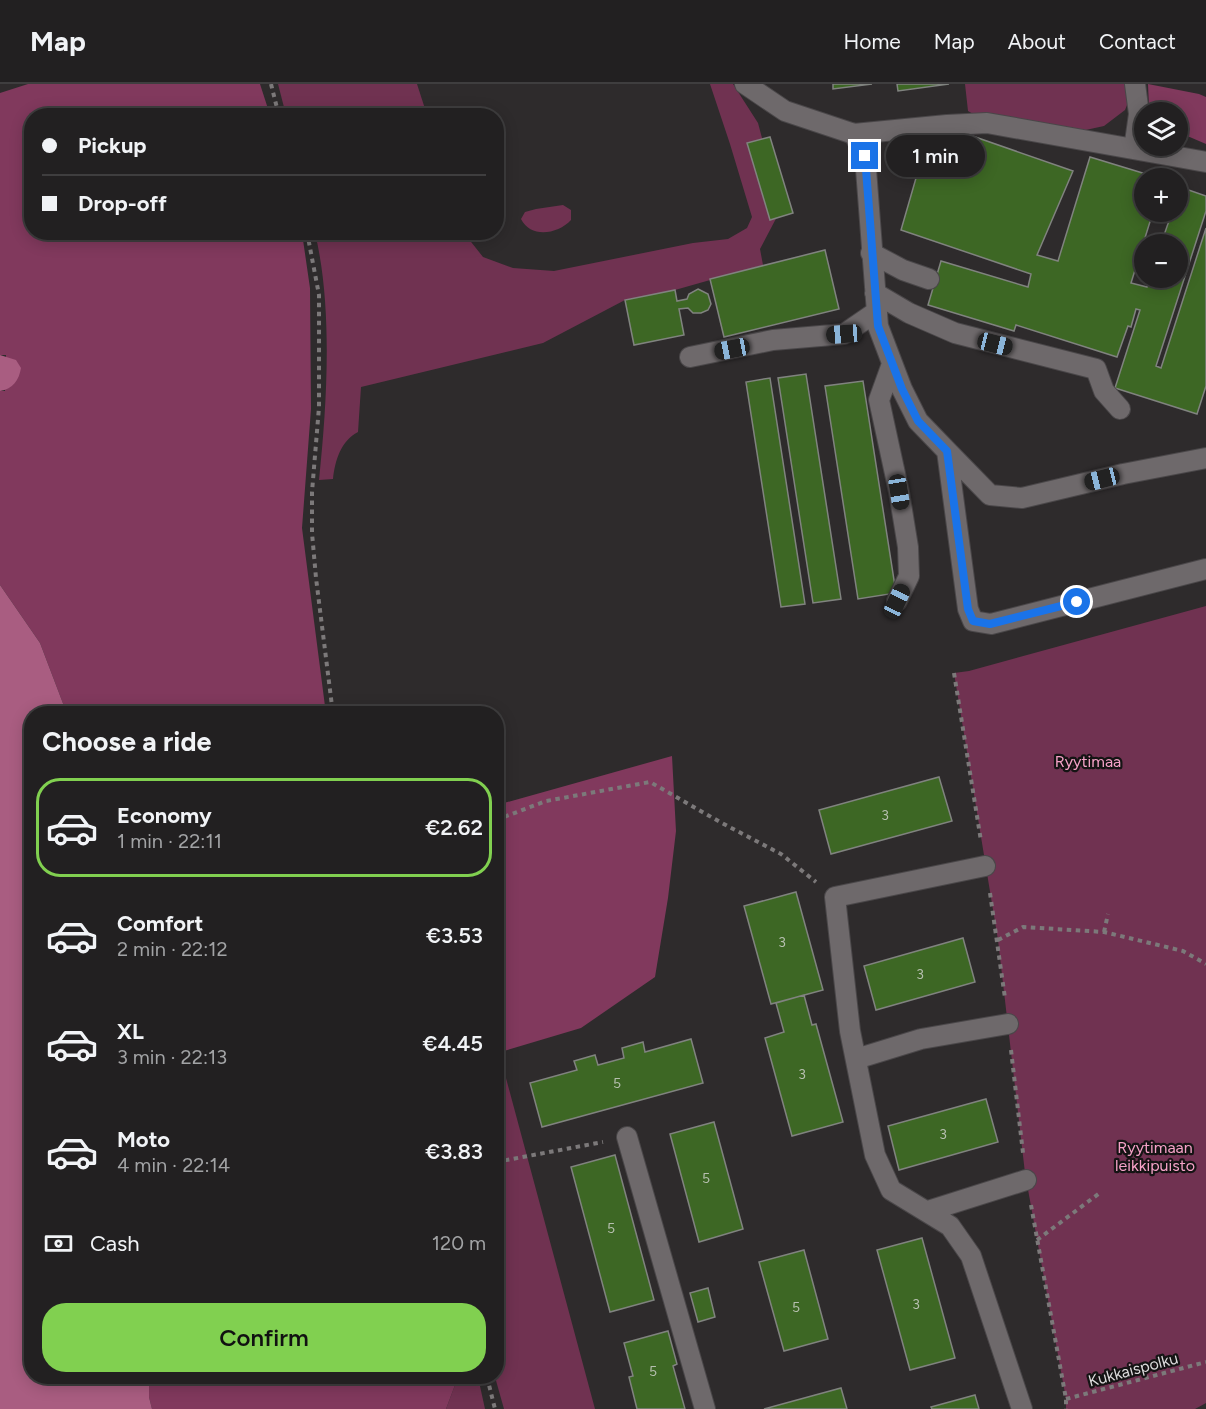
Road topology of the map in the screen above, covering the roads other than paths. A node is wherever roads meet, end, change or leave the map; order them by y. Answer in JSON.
{"nodes":[{"id":1,"x":745,"y":84,"type":"edge"},
{"id":2,"x":1135,"y":84,"type":"edge"},
{"id":3,"x":1137,"y":102,"type":"edge"},
{"id":4,"x":854,"y":134,"type":"junction"},
{"id":5,"x":1134,"y":149,"type":"edge"},
{"id":6,"x":1173,"y":156,"type":"edge"},
{"id":7,"x":1206,"y":162,"type":"edge"},
{"id":8,"x":871,"y":253,"type":"junction"},
{"id":9,"x":929,"y":279,"type":"dead end"},
{"id":10,"x":876,"y":302,"type":"junction"},
{"id":11,"x":690,"y":357,"type":"dead end"},
{"id":12,"x":892,"y":364,"type":"junction"},
{"id":13,"x":1120,"y":409,"type":"dead end"},
{"id":14,"x":947,"y":451,"type":"junction"},
{"id":15,"x":1206,"y":458,"type":"edge"},
{"id":16,"x":1206,"y":569,"type":"edge"},
{"id":17,"x":897,"y":601,"type":"dead end"},
{"id":18,"x":986,"y":866,"type":"dead end"},
{"id":19,"x":1008,"y":1024,"type":"dead end"},
{"id":20,"x":856,"y":1059,"type":"junction"},
{"id":21,"x":627,"y":1137,"type":"road end"},
{"id":22,"x":1026,"y":1180,"type":"dead end"},
{"id":23,"x":928,"y":1211,"type":"junction"},
{"id":24,"x":705,"y":1409,"type":"edge"},
{"id":25,"x":1022,"y":1409,"type":"edge"}],
"edges":[{"from":1,"to":4,"type":"lane"},
{"from":2,"to":3,"type":"lane"},
{"from":4,"to":5,"type":"lane"},
{"from":4,"to":8,"type":"lane"},
{"from":6,"to":7,"type":"lane"},
{"from":8,"to":9,"type":"lane"},
{"from":8,"to":10,"type":"lane"},
{"from":10,"to":11,"type":"lane"},
{"from":10,"to":12,"type":"lane"},
{"from":10,"to":13,"type":"lane"},
{"from":12,"to":14,"type":"lane"},
{"from":12,"to":17,"type":"lane"},
{"from":14,"to":15,"type":"lane"},
{"from":14,"to":16,"type":"lane"},
{"from":18,"to":20,"type":"lane"},
{"from":19,"to":20,"type":"lane"},
{"from":20,"to":23,"type":"lane"},
{"from":21,"to":24,"type":"lane"},
{"from":22,"to":23,"type":"lane"},
{"from":23,"to":25,"type":"lane"}]}
